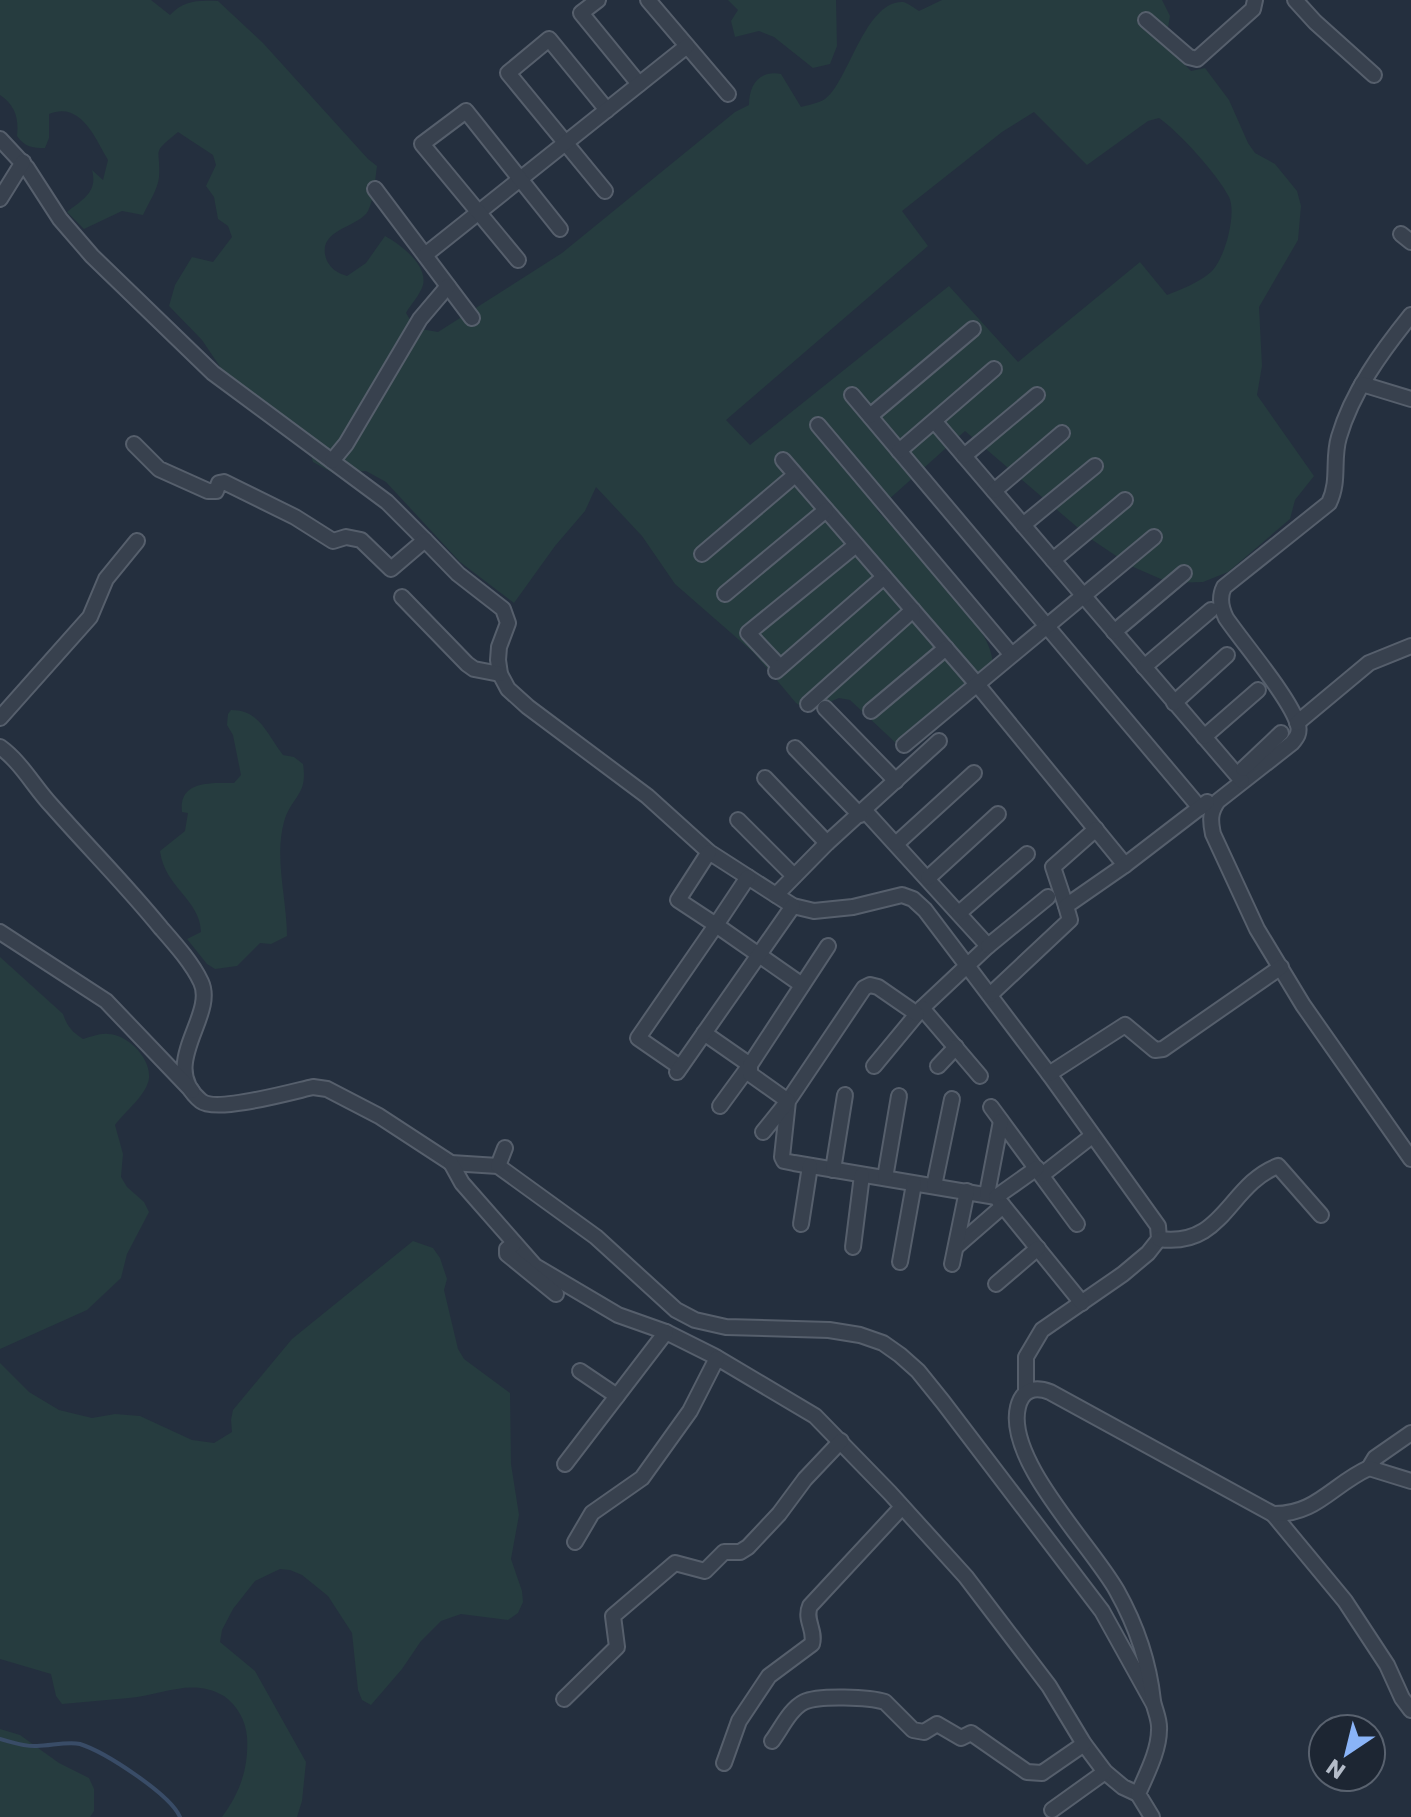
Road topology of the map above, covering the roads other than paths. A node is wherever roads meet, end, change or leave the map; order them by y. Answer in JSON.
{"nodes":[{"id":1,"x":598,"y":0,"type":"edge"},
{"id":2,"x":648,"y":0,"type":"edge"},
{"id":3,"x":1255,"y":0,"type":"edge"},
{"id":4,"x":1295,"y":0,"type":"edge"},
{"id":5,"x":1146,"y":20,"type":"dead end"},
{"id":6,"x":687,"y":46,"type":"junction"},
{"id":7,"x":1374,"y":75,"type":"dead end"},
{"id":8,"x":639,"y":84,"type":"junction"},
{"id":9,"x":728,"y":94,"type":"dead end"},
{"id":10,"x":607,"y":110,"type":"junction"},
{"id":11,"x":0,"y":139,"type":"edge"},
{"id":12,"x":566,"y":143,"type":"junction"},
{"id":13,"x":23,"y":162,"type":"junction"},
{"id":14,"x":520,"y":179,"type":"junction"},
{"id":15,"x":375,"y":189,"type":"dead end"},
{"id":16,"x":605,"y":191,"type":"dead end"},
{"id":17,"x":0,"y":199,"type":"edge"},
{"id":18,"x":479,"y":212,"type":"junction"},
{"id":19,"x":560,"y":229,"type":"dead end"},
{"id":20,"x":425,"y":255,"type":"junction"},
{"id":21,"x":518,"y":260,"type":"dead end"},
{"id":22,"x":448,"y":286,"type":"junction"},
{"id":23,"x":1411,"y":315,"type":"edge"},
{"id":24,"x":472,"y":318,"type":"dead end"},
{"id":25,"x":973,"y":329,"type":"dead end"},
{"id":26,"x":994,"y":369,"type":"dead end"},
{"id":27,"x":1362,"y":384,"type":"junction"},
{"id":28,"x":852,"y":395,"type":"dead end"},
{"id":29,"x":1037,"y":395,"type":"dead end"},
{"id":30,"x":1411,"y":399,"type":"edge"},
{"id":31,"x":870,"y":416,"type":"junction"},
{"id":32,"x":935,"y":422,"type":"junction"},
{"id":33,"x":818,"y":425,"type":"dead end"},
{"id":34,"x":1062,"y":433,"type":"dead end"},
{"id":35,"x":134,"y":444,"type":"dead end"},
{"id":36,"x":899,"y":451,"type":"junction"},
{"id":37,"x":964,"y":456,"type":"junction"},
{"id":38,"x":783,"y":460,"type":"dead end"},
{"id":39,"x":332,"y":461,"type":"junction"},
{"id":40,"x":1095,"y":466,"type":"dead end"},
{"id":41,"x":795,"y":475,"type":"junction"},
{"id":42,"x":994,"y":491,"type":"junction"},
{"id":43,"x":1125,"y":500,"type":"dead end"},
{"id":44,"x":826,"y":510,"type":"junction"},
{"id":45,"x":1023,"y":525,"type":"junction"},
{"id":46,"x":1154,"y":537,"type":"dead end"},
{"id":47,"x":425,"y":540,"type":"junction"},
{"id":48,"x":137,"y":541,"type":"dead end"},
{"id":49,"x":856,"y":545,"type":"junction"},
{"id":50,"x":702,"y":554,"type":"dead end"},
{"id":51,"x":1053,"y":560,"type":"junction"},
{"id":52,"x":1184,"y":573,"type":"dead end"},
{"id":53,"x":884,"y":577,"type":"junction"},
{"id":54,"x":725,"y":594,"type":"dead end"},
{"id":55,"x":1083,"y":596,"type":"junction"},
{"id":56,"x":402,"y":597,"type":"dead end"},
{"id":57,"x":913,"y":610,"type":"junction"},
{"id":58,"x":1211,"y":610,"type":"dead end"},
{"id":59,"x":1046,"y":625,"type":"junction"},
{"id":60,"x":1114,"y":632,"type":"junction"},
{"id":61,"x":1411,"y":646,"type":"edge"},
{"id":62,"x":946,"y":648,"type":"junction"},
{"id":63,"x":1011,"y":654,"type":"junction"},
{"id":64,"x":1227,"y":655,"type":"dead end"},
{"id":65,"x":1144,"y":667,"type":"junction"},
{"id":66,"x":500,"y":674,"type":"junction"},
{"id":67,"x":976,"y":683,"type":"junction"},
{"id":68,"x":1258,"y":690,"type":"dead end"},
{"id":69,"x":1174,"y":703,"type":"junction"},
{"id":70,"x":808,"y":704,"type":"dead end"},
{"id":71,"x":825,"y":708,"type":"dead end"},
{"id":72,"x":871,"y":711,"type":"dead end"},
{"id":73,"x":0,"y":718,"type":"edge"},
{"id":74,"x":1297,"y":723,"type":"junction"},
{"id":75,"x":1281,"y":733,"type":"dead end"},
{"id":76,"x":1204,"y":737,"type":"junction"},
{"id":77,"x":939,"y":741,"type":"dead end"},
{"id":78,"x":904,"y":745,"type":"dead end"},
{"id":79,"x":0,"y":747,"type":"edge"},
{"id":80,"x":795,"y":748,"type":"dead end"},
{"id":81,"x":974,"y":773,"type":"dead end"},
{"id":82,"x":765,"y":778,"type":"dead end"},
{"id":83,"x":1239,"y":778,"type":"junction"},
{"id":84,"x":896,"y":781,"type":"junction"},
{"id":85,"x":1200,"y":808,"type":"junction"},
{"id":86,"x":863,"y":813,"type":"junction"},
{"id":87,"x":998,"y":814,"type":"dead end"},
{"id":88,"x":738,"y":820,"type":"dead end"},
{"id":89,"x":1096,"y":829,"type":"junction"},
{"id":90,"x":827,"y":843,"type":"junction"},
{"id":91,"x":896,"y":844,"type":"junction"},
{"id":92,"x":709,"y":852,"type":"junction"},
{"id":93,"x":1027,"y":854,"type":"dead end"},
{"id":94,"x":1125,"y":865,"type":"junction"},
{"id":95,"x":794,"y":876,"type":"junction"},
{"id":96,"x":748,"y":877,"type":"junction"},
{"id":97,"x":928,"y":878,"type":"junction"},
{"id":98,"x":776,"y":895,"type":"junction"},
{"id":99,"x":1048,"y":897,"type":"dead end"},
{"id":100,"x":793,"y":906,"type":"junction"},
{"id":101,"x":1066,"y":906,"type":"junction"},
{"id":102,"x":959,"y":913,"type":"junction"},
{"id":103,"x":716,"y":925,"type":"junction"},
{"id":104,"x":0,"y":932,"type":"edge"},
{"id":105,"x":828,"y":946,"type":"dead end"},
{"id":106,"x":988,"y":946,"type":"junction"},
{"id":107,"x":758,"y":954,"type":"junction"},
{"id":108,"x":968,"y":966,"type":"junction"},
{"id":109,"x":1281,"y":967,"type":"junction"},
{"id":110,"x":802,"y":985,"type":"junction"},
{"id":111,"x":990,"y":995,"type":"junction"},
{"id":112,"x":919,"y":1011,"type":"junction"},
{"id":113,"x":704,"y":1033,"type":"junction"},
{"id":114,"x":956,"y":1047,"type":"junction"},
{"id":115,"x":750,"y":1065,"type":"junction"},
{"id":116,"x":874,"y":1066,"type":"dead end"},
{"id":117,"x":938,"y":1066,"type":"dead end"},
{"id":118,"x":1049,"y":1074,"type":"junction"},
{"id":119,"x":980,"y":1076,"type":"dead end"},
{"id":120,"x":192,"y":1091,"type":"junction"},
{"id":121,"x":845,"y":1095,"type":"dead end"},
{"id":122,"x":899,"y":1096,"type":"dead end"},
{"id":123,"x":952,"y":1099,"type":"dead end"},
{"id":124,"x":788,"y":1101,"type":"junction"},
{"id":125,"x":720,"y":1106,"type":"dead end"},
{"id":126,"x":991,"y":1107,"type":"dead end"},
{"id":127,"x":1001,"y":1121,"type":"junction"},
{"id":128,"x":763,"y":1132,"type":"dead end"},
{"id":129,"x":1092,"y":1136,"type":"junction"},
{"id":130,"x":505,"y":1148,"type":"dead end"},
{"id":131,"x":1411,"y":1159,"type":"edge"},
{"id":132,"x":451,"y":1163,"type":"junction"},
{"id":133,"x":498,"y":1166,"type":"junction"},
{"id":134,"x":810,"y":1166,"type":"junction"},
{"id":135,"x":833,"y":1170,"type":"junction"},
{"id":136,"x":1040,"y":1172,"type":"junction"},
{"id":137,"x":862,"y":1175,"type":"junction"},
{"id":138,"x":885,"y":1178,"type":"junction"},
{"id":139,"x":914,"y":1184,"type":"junction"},
{"id":140,"x":934,"y":1186,"type":"junction"},
{"id":141,"x":967,"y":1191,"type":"junction"},
{"id":142,"x":995,"y":1199,"type":"junction"},
{"id":143,"x":1321,"y":1215,"type":"dead end"},
{"id":144,"x":801,"y":1224,"type":"dead end"},
{"id":145,"x":1077,"y":1224,"type":"dead end"},
{"id":146,"x":1159,"y":1239,"type":"junction"},
{"id":147,"x":957,"y":1246,"type":"junction"},
{"id":148,"x":853,"y":1247,"type":"dead end"},
{"id":149,"x":1038,"y":1248,"type":"junction"},
{"id":150,"x":900,"y":1262,"type":"dead end"},
{"id":151,"x":952,"y":1264,"type":"dead end"},
{"id":152,"x":532,"y":1270,"type":"junction"},
{"id":153,"x":996,"y":1284,"type":"dead end"},
{"id":154,"x":556,"y":1294,"type":"dead end"},
{"id":155,"x":1082,"y":1303,"type":"junction"},
{"id":156,"x":666,"y":1332,"type":"junction"},
{"id":157,"x":717,"y":1358,"type":"junction"},
{"id":158,"x":580,"y":1371,"type":"dead end"},
{"id":159,"x":1026,"y":1391,"type":"junction"},
{"id":160,"x":617,"y":1396,"type":"junction"},
{"id":161,"x":1411,"y":1433,"type":"edge"},
{"id":162,"x":841,"y":1441,"type":"junction"},
{"id":163,"x":565,"y":1464,"type":"dead end"},
{"id":164,"x":1369,"y":1468,"type":"junction"},
{"id":165,"x":1411,"y":1481,"type":"edge"},
{"id":166,"x":902,"y":1507,"type":"junction"},
{"id":167,"x":1273,"y":1514,"type":"junction"},
{"id":168,"x":575,"y":1542,"type":"dead end"},
{"id":169,"x":564,"y":1699,"type":"dead end"},
{"id":170,"x":1153,"y":1703,"type":"junction"},
{"id":171,"x":1411,"y":1710,"type":"edge"},
{"id":172,"x":772,"y":1741,"type":"dead end"},
{"id":173,"x":1084,"y":1744,"type":"junction"},
{"id":174,"x":724,"y":1763,"type":"dead end"},
{"id":175,"x":1105,"y":1772,"type":"junction"},
{"id":176,"x":1138,"y":1794,"type":"junction"},
{"id":177,"x":1052,"y":1810,"type":"dead end"},
{"id":178,"x":1152,"y":1817,"type":"edge"}],
"edges":[{"from":1,"to":8,"type":"street"},
{"from":2,"to":6,"type":"street"},
{"from":3,"to":5,"type":"street"},
{"from":4,"to":7,"type":"street"},
{"from":6,"to":8,"type":"street"},
{"from":6,"to":9,"type":"street"},
{"from":8,"to":10,"type":"street"},
{"from":10,"to":12,"type":"street"},
{"from":10,"to":12,"type":"street"},
{"from":11,"to":13,"type":"street"},
{"from":12,"to":14,"type":"street"},
{"from":12,"to":16,"type":"street"},
{"from":13,"to":17,"type":"street"},
{"from":13,"to":39,"type":"street"},
{"from":14,"to":18,"type":"street"},
{"from":14,"to":18,"type":"street"},
{"from":14,"to":19,"type":"street"},
{"from":15,"to":20,"type":"street"},
{"from":18,"to":20,"type":"street"},
{"from":18,"to":21,"type":"street"},
{"from":20,"to":22,"type":"street"},
{"from":22,"to":24,"type":"street"},
{"from":22,"to":39,"type":"street"},
{"from":23,"to":27,"type":"street"},
{"from":25,"to":31,"type":"street"},
{"from":26,"to":32,"type":"street"},
{"from":27,"to":30,"type":"street"},
{"from":27,"to":74,"type":"street"},
{"from":28,"to":31,"type":"street"},
{"from":29,"to":37,"type":"street"},
{"from":31,"to":36,"type":"street"},
{"from":32,"to":36,"type":"street"},
{"from":32,"to":37,"type":"street"},
{"from":33,"to":63,"type":"street"},
{"from":34,"to":42,"type":"street"},
{"from":35,"to":47,"type":"street"},
{"from":36,"to":59,"type":"street"},
{"from":37,"to":42,"type":"street"},
{"from":38,"to":41,"type":"street"},
{"from":39,"to":47,"type":"street"},
{"from":40,"to":45,"type":"street"},
{"from":41,"to":44,"type":"street"},
{"from":41,"to":50,"type":"street"},
{"from":42,"to":45,"type":"street"},
{"from":43,"to":51,"type":"street"},
{"from":44,"to":49,"type":"street"},
{"from":44,"to":54,"type":"street"},
{"from":45,"to":51,"type":"street"},
{"from":46,"to":55,"type":"street"},
{"from":47,"to":66,"type":"street"},
{"from":48,"to":73,"type":"street"},
{"from":49,"to":53,"type":"street"},
{"from":49,"to":53,"type":"street"},
{"from":51,"to":55,"type":"street"},
{"from":52,"to":60,"type":"street"},
{"from":53,"to":57,"type":"street"},
{"from":55,"to":59,"type":"street"},
{"from":55,"to":60,"type":"street"},
{"from":56,"to":66,"type":"street"},
{"from":57,"to":62,"type":"street"},
{"from":57,"to":70,"type":"street"},
{"from":58,"to":65,"type":"street"},
{"from":59,"to":63,"type":"street"},
{"from":59,"to":85,"type":"street"},
{"from":60,"to":65,"type":"street"},
{"from":61,"to":74,"type":"street"},
{"from":62,"to":67,"type":"street"},
{"from":62,"to":72,"type":"street"},
{"from":63,"to":67,"type":"street"},
{"from":64,"to":69,"type":"street"},
{"from":65,"to":69,"type":"street"},
{"from":66,"to":92,"type":"street"},
{"from":67,"to":78,"type":"street"},
{"from":67,"to":89,"type":"street"},
{"from":68,"to":76,"type":"street"},
{"from":69,"to":76,"type":"street"},
{"from":71,"to":84,"type":"street"},
{"from":74,"to":83,"type":"street"},
{"from":75,"to":83,"type":"street"},
{"from":76,"to":83,"type":"street"},
{"from":77,"to":84,"type":"street"},
{"from":79,"to":120,"type":"street"},
{"from":80,"to":86,"type":"street"},
{"from":81,"to":91,"type":"street"},
{"from":82,"to":90,"type":"street"},
{"from":83,"to":85,"type":"street"},
{"from":83,"to":109,"type":"street"},
{"from":84,"to":86,"type":"street"},
{"from":85,"to":94,"type":"street"},
{"from":86,"to":90,"type":"street"},
{"from":86,"to":91,"type":"street"},
{"from":87,"to":97,"type":"street"},
{"from":88,"to":95,"type":"street"},
{"from":89,"to":94,"type":"street"},
{"from":89,"to":101,"type":"street"},
{"from":90,"to":95,"type":"street"},
{"from":91,"to":97,"type":"street"},
{"from":92,"to":96,"type":"street"},
{"from":92,"to":103,"type":"street"},
{"from":93,"to":102,"type":"street"},
{"from":94,"to":101,"type":"street"},
{"from":95,"to":98,"type":"street"},
{"from":96,"to":98,"type":"street"},
{"from":96,"to":103,"type":"street"},
{"from":97,"to":102,"type":"street"},
{"from":98,"to":100,"type":"street"},
{"from":99,"to":106,"type":"street"},
{"from":100,"to":107,"type":"street"},
{"from":100,"to":108,"type":"street"},
{"from":101,"to":111,"type":"street"},
{"from":102,"to":106,"type":"street"},
{"from":103,"to":107,"type":"street"},
{"from":103,"to":113,"type":"street"},
{"from":104,"to":120,"type":"street"},
{"from":105,"to":110,"type":"street"},
{"from":106,"to":108,"type":"street"},
{"from":107,"to":110,"type":"street"},
{"from":107,"to":113,"type":"street"},
{"from":108,"to":111,"type":"street"},
{"from":108,"to":112,"type":"street"},
{"from":109,"to":118,"type":"street"},
{"from":109,"to":131,"type":"street"},
{"from":110,"to":115,"type":"street"},
{"from":111,"to":118,"type":"street"},
{"from":112,"to":114,"type":"street"},
{"from":112,"to":116,"type":"street"},
{"from":112,"to":124,"type":"street"},
{"from":113,"to":115,"type":"street"},
{"from":114,"to":117,"type":"street"},
{"from":114,"to":119,"type":"street"},
{"from":115,"to":124,"type":"street"},
{"from":115,"to":125,"type":"street"},
{"from":118,"to":129,"type":"street"},
{"from":120,"to":132,"type":"street"},
{"from":121,"to":135,"type":"street"},
{"from":122,"to":138,"type":"street"},
{"from":123,"to":140,"type":"street"},
{"from":124,"to":128,"type":"street"},
{"from":124,"to":134,"type":"street"},
{"from":126,"to":127,"type":"street"},
{"from":127,"to":136,"type":"street"},
{"from":127,"to":142,"type":"street"},
{"from":129,"to":136,"type":"street"},
{"from":129,"to":146,"type":"street"},
{"from":130,"to":133,"type":"street"},
{"from":132,"to":133,"type":"street"},
{"from":132,"to":152,"type":"street"},
{"from":133,"to":170,"type":"street"},
{"from":134,"to":135,"type":"street"},
{"from":134,"to":144,"type":"street"},
{"from":135,"to":137,"type":"street"},
{"from":136,"to":142,"type":"street"},
{"from":136,"to":145,"type":"street"},
{"from":137,"to":138,"type":"street"},
{"from":137,"to":148,"type":"street"},
{"from":138,"to":139,"type":"street"},
{"from":139,"to":140,"type":"street"},
{"from":139,"to":150,"type":"street"},
{"from":140,"to":141,"type":"street"},
{"from":141,"to":142,"type":"street"},
{"from":141,"to":147,"type":"street"},
{"from":142,"to":147,"type":"street"},
{"from":142,"to":149,"type":"street"},
{"from":143,"to":146,"type":"street"},
{"from":146,"to":155,"type":"street"},
{"from":147,"to":151,"type":"street"},
{"from":149,"to":153,"type":"street"},
{"from":149,"to":155,"type":"street"},
{"from":152,"to":154,"type":"street"},
{"from":152,"to":156,"type":"street"},
{"from":155,"to":159,"type":"street"},
{"from":156,"to":157,"type":"street"},
{"from":156,"to":160,"type":"street"},
{"from":157,"to":162,"type":"street"},
{"from":157,"to":168,"type":"street"},
{"from":158,"to":160,"type":"street"},
{"from":159,"to":167,"type":"street"},
{"from":159,"to":170,"type":"street"},
{"from":160,"to":163,"type":"street"},
{"from":161,"to":164,"type":"street"},
{"from":162,"to":166,"type":"street"},
{"from":162,"to":169,"type":"street"},
{"from":164,"to":165,"type":"street"},
{"from":164,"to":167,"type":"street"},
{"from":166,"to":173,"type":"street"},
{"from":166,"to":174,"type":"street"},
{"from":167,"to":171,"type":"street"},
{"from":170,"to":176,"type":"street"},
{"from":172,"to":173,"type":"street"},
{"from":173,"to":175,"type":"street"},
{"from":175,"to":176,"type":"street"},
{"from":175,"to":177,"type":"street"},
{"from":176,"to":178,"type":"street"}]}
